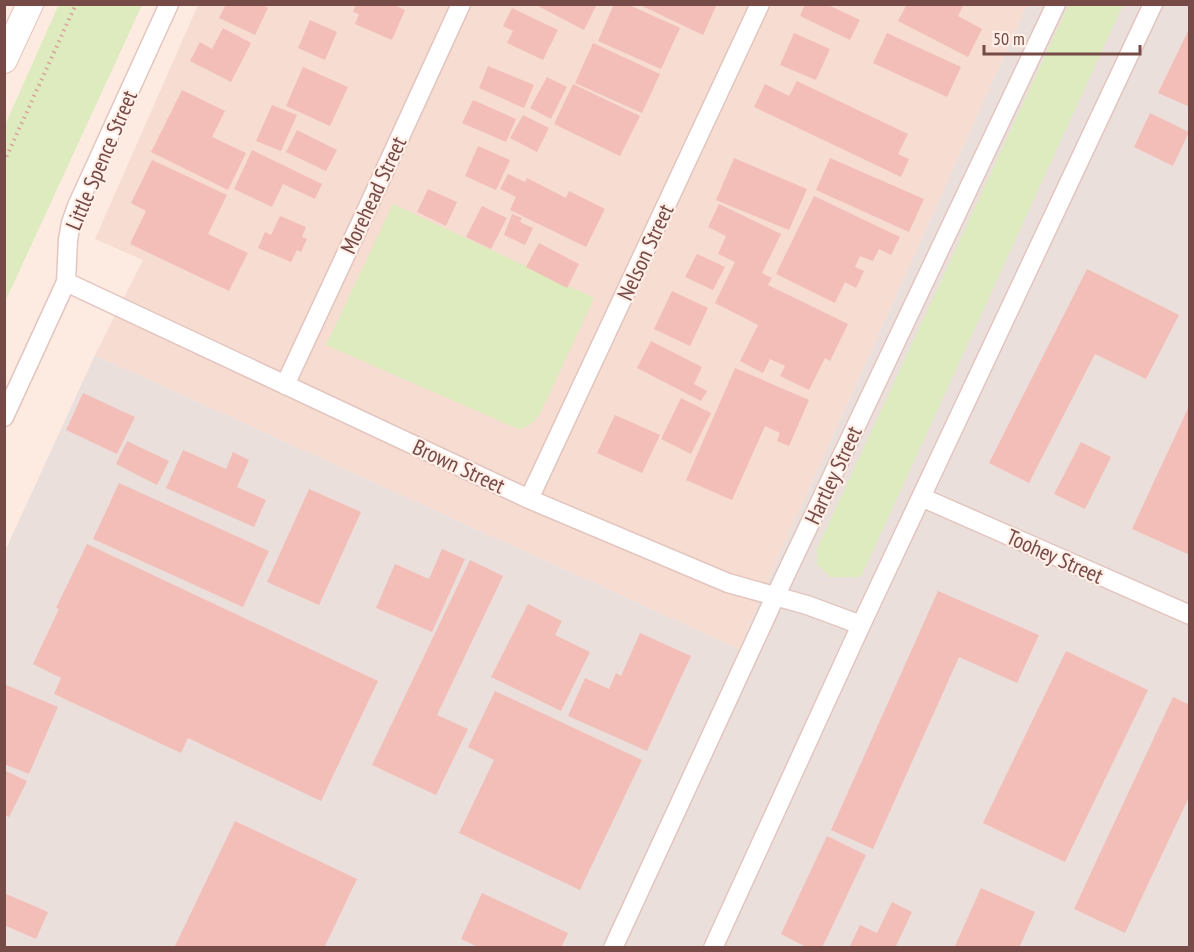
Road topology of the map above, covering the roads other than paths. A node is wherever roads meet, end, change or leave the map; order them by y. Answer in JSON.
{"nodes":[{"id":1,"x":30,"y":4,"type":"edge"},
{"id":2,"x":169,"y":4,"type":"edge"},
{"id":3,"x":461,"y":4,"type":"edge"},
{"id":4,"x":760,"y":4,"type":"edge"},
{"id":5,"x":1056,"y":4,"type":"edge"},
{"id":6,"x":1153,"y":4,"type":"edge"},
{"id":7,"x":4,"y":60,"type":"edge"},
{"id":8,"x":66,"y":282,"type":"junction"},
{"id":9,"x":285,"y":385,"type":"junction"},
{"id":10,"x":4,"y":417,"type":"edge"},
{"id":11,"x":921,"y":497,"type":"junction"},
{"id":12,"x":529,"y":499,"type":"junction"},
{"id":13,"x":775,"y":597,"type":"junction"},
{"id":14,"x":1190,"y":615,"type":"edge"},
{"id":15,"x":861,"y":625,"type":"junction"},
{"id":16,"x":613,"y":948,"type":"edge"},
{"id":17,"x":713,"y":948,"type":"edge"}],
"edges":[{"from":1,"to":7,"type":"street"},
{"from":2,"to":8,"type":"street","name":"Little Spence Street"},
{"from":3,"to":9,"type":"street","name":"Morehead Street"},
{"from":4,"to":12,"type":"street","name":"Nelson Street"},
{"from":5,"to":13,"type":"street","name":"Hartley Street"},
{"from":6,"to":11,"type":"street"},
{"from":8,"to":9,"type":"street","name":"Brown Street"},
{"from":8,"to":10,"type":"street","name":"Little Spence Street"},
{"from":9,"to":12,"type":"street","name":"Brown Street"},
{"from":11,"to":14,"type":"street","name":"Toohey Street"},
{"from":11,"to":15,"type":"street"},
{"from":12,"to":13,"type":"street","name":"Brown Street"},
{"from":13,"to":15,"type":"street","name":"Brown Street"},
{"from":13,"to":16,"type":"street","name":"Hartley Street"},
{"from":15,"to":17,"type":"street"}]}
